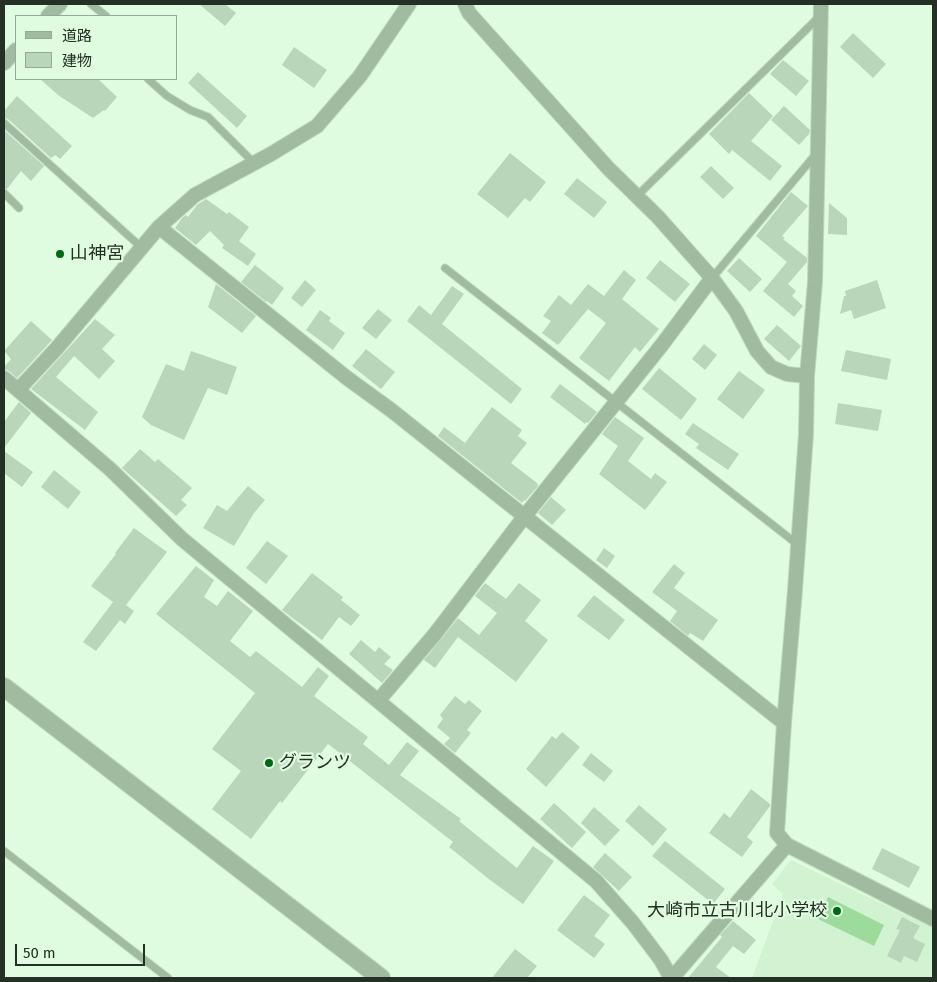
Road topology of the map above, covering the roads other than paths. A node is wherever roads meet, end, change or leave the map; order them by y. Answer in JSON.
{"nodes":[{"id":1,"x":60,"y":4,"type":"edge"},
{"id":2,"x":91,"y":4,"type":"edge"},
{"id":3,"x":409,"y":4,"type":"edge"},
{"id":4,"x":465,"y":4,"type":"edge"},
{"id":5,"x":820,"y":10,"type":"edge"},
{"id":6,"x":49,"y":15,"type":"edge"},
{"id":7,"x":105,"y":15,"type":"edge"},
{"id":8,"x":15,"y":51,"type":"edge"},
{"id":9,"x":4,"y":63,"type":"edge"},
{"id":10,"x":149,"y":80,"type":"edge"},
{"id":11,"x":4,"y":123,"type":"edge"},
{"id":12,"x":818,"y":152,"type":"junction"},
{"id":13,"x":254,"y":163,"type":"junction"},
{"id":14,"x":4,"y":193,"type":"edge"},
{"id":15,"x":637,"y":196,"type":"junction"},
{"id":16,"x":19,"y":208,"type":"dead end"},
{"id":17,"x":159,"y":227,"type":"junction"},
{"id":18,"x":142,"y":248,"type":"junction"},
{"id":19,"x":446,"y":268,"type":"dead end"},
{"id":20,"x":712,"y":278,"type":"junction"},
{"id":21,"x":807,"y":376,"type":"junction"},
{"id":22,"x":4,"y":378,"type":"edge"},
{"id":23,"x":18,"y":390,"type":"junction"},
{"id":24,"x":616,"y":403,"type":"junction"},
{"id":25,"x":524,"y":517,"type":"junction"},
{"id":26,"x":798,"y":544,"type":"junction"},
{"id":27,"x":4,"y":687,"type":"edge"},
{"id":28,"x":378,"y":701,"type":"junction"},
{"id":29,"x":784,"y":723,"type":"junction"},
{"id":30,"x":788,"y":844,"type":"junction"},
{"id":31,"x":4,"y":851,"type":"edge"},
{"id":32,"x":933,"y":919,"type":"edge"},
{"id":33,"x":168,"y":978,"type":"edge"},
{"id":34,"x":381,"y":978,"type":"edge"},
{"id":35,"x":671,"y":978,"type":"edge"}],
"edges":[{"from":1,"to":6,"type":"street"},
{"from":2,"to":7,"type":"lane"},
{"from":3,"to":13,"type":"street"},
{"from":4,"to":15,"type":"street"},
{"from":5,"to":12,"type":"street"},
{"from":5,"to":15,"type":"lane"},
{"from":8,"to":9,"type":"street"},
{"from":10,"to":13,"type":"lane"},
{"from":11,"to":18,"type":"lane"},
{"from":12,"to":20,"type":"lane"},
{"from":12,"to":21,"type":"street"},
{"from":13,"to":17,"type":"street"},
{"from":14,"to":16,"type":"lane"},
{"from":15,"to":20,"type":"street"},
{"from":17,"to":18,"type":"street"},
{"from":17,"to":25,"type":"street"},
{"from":18,"to":23,"type":"street"},
{"from":19,"to":24,"type":"lane"},
{"from":20,"to":21,"type":"street"},
{"from":20,"to":24,"type":"street"},
{"from":21,"to":26,"type":"street"},
{"from":22,"to":23,"type":"street"},
{"from":23,"to":28,"type":"street"},
{"from":24,"to":25,"type":"street"},
{"from":24,"to":26,"type":"lane"},
{"from":25,"to":28,"type":"street"},
{"from":25,"to":29,"type":"street"},
{"from":26,"to":29,"type":"street"},
{"from":27,"to":34,"type":"street"},
{"from":28,"to":35,"type":"street"},
{"from":29,"to":30,"type":"street"},
{"from":30,"to":32,"type":"street"},
{"from":30,"to":35,"type":"street"},
{"from":31,"to":33,"type":"lane"}]}
